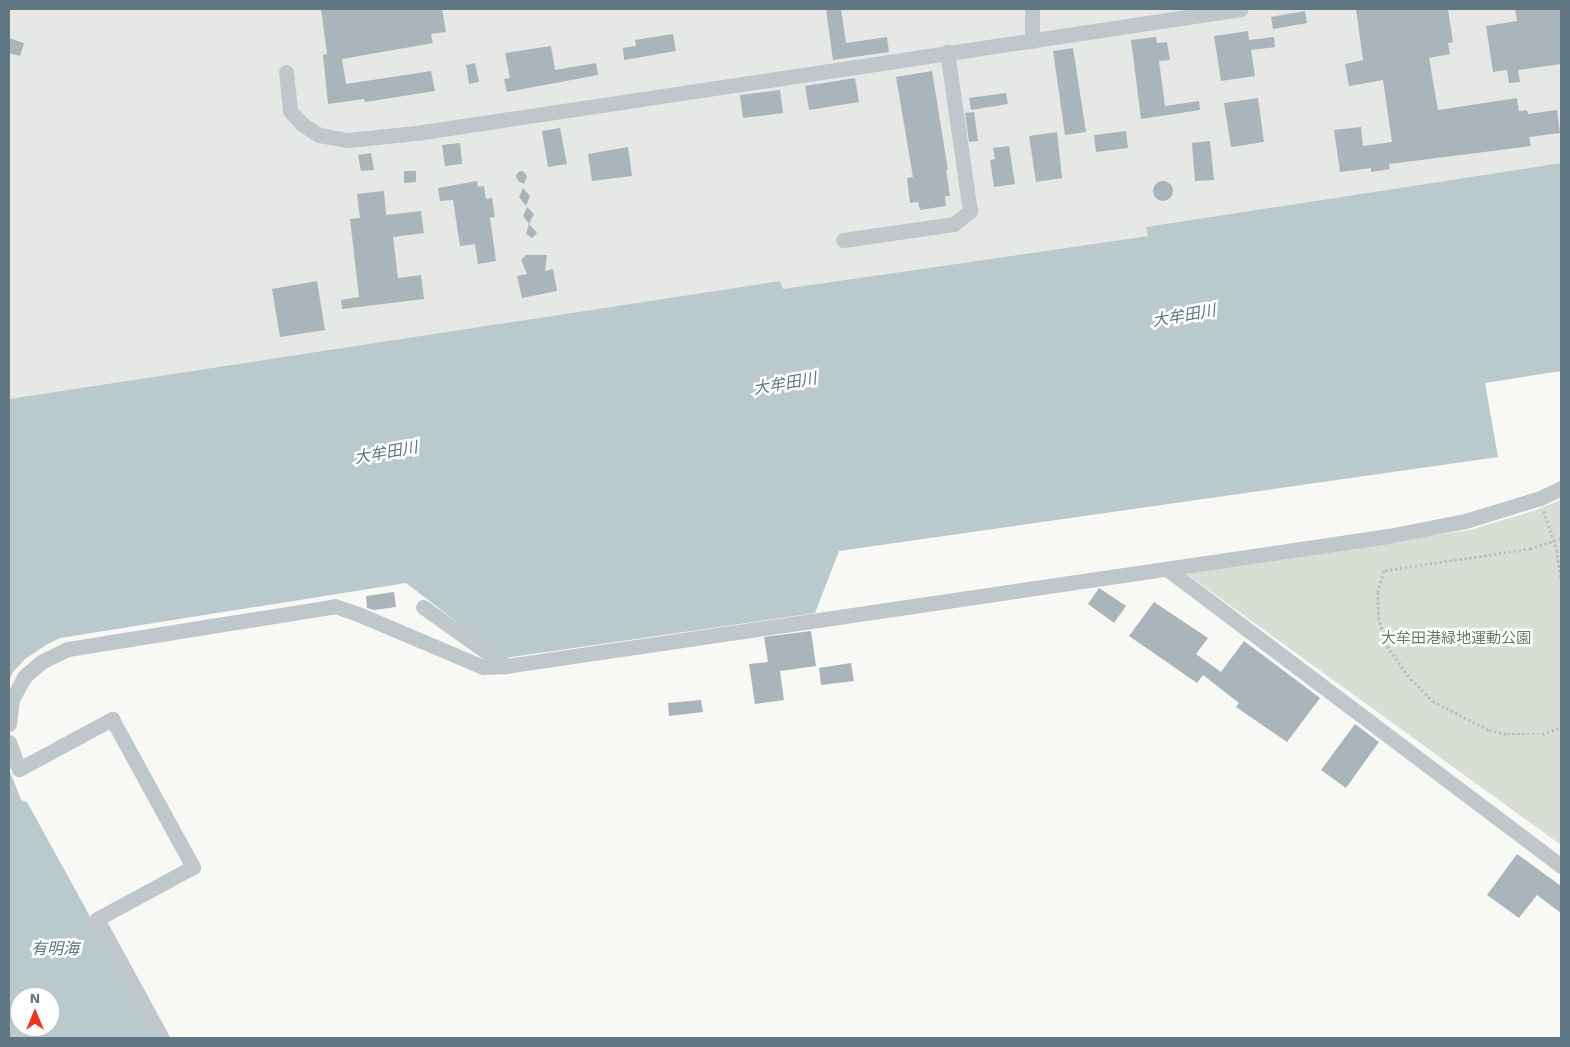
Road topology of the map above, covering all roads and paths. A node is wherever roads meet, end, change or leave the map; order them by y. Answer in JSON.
{"nodes":[{"id":1,"x":1032,"y":9,"type":"edge"},
{"id":2,"x":1241,"y":9,"type":"edge"},
{"id":3,"x":1032,"y":41,"type":"junction"},
{"id":4,"x":947,"y":52,"type":"junction"},
{"id":5,"x":286,"y":72,"type":"dead end"},
{"id":6,"x":843,"y":240,"type":"dead end"},
{"id":7,"x":1561,"y":488,"type":"edge"},
{"id":8,"x":1540,"y":498,"type":"junction"},
{"id":9,"x":1561,"y":540,"type":"edge"},
{"id":10,"x":1555,"y":542,"type":"junction"},
{"id":11,"x":1167,"y":569,"type":"junction"},
{"id":12,"x":1561,"y":580,"type":"edge"},
{"id":13,"x":423,"y":607,"type":"dead end"},
{"id":14,"x":506,"y":666,"type":"junction"},
{"id":15,"x":9,"y":724,"type":"edge"},
{"id":16,"x":1561,"y":727,"type":"edge"},
{"id":17,"x":9,"y":742,"type":"edge"},
{"id":18,"x":1561,"y":866,"type":"edge"},
{"id":19,"x":162,"y":1038,"type":"edge"}],
"edges":[{"from":1,"to":3,"type":"street"},
{"from":2,"to":3,"type":"street"},
{"from":3,"to":4,"type":"street"},
{"from":4,"to":5,"type":"street"},
{"from":4,"to":6,"type":"street"},
{"from":7,"to":8,"type":"street"},
{"from":8,"to":10,"type":"path"},
{"from":8,"to":11,"type":"street"},
{"from":9,"to":10,"type":"path"},
{"from":10,"to":12,"type":"path"},
{"from":10,"to":16,"type":"path"},
{"from":11,"to":14,"type":"street"},
{"from":11,"to":18,"type":"street"},
{"from":13,"to":14,"type":"street"},
{"from":14,"to":15,"type":"street"},
{"from":17,"to":19,"type":"street"}]}
